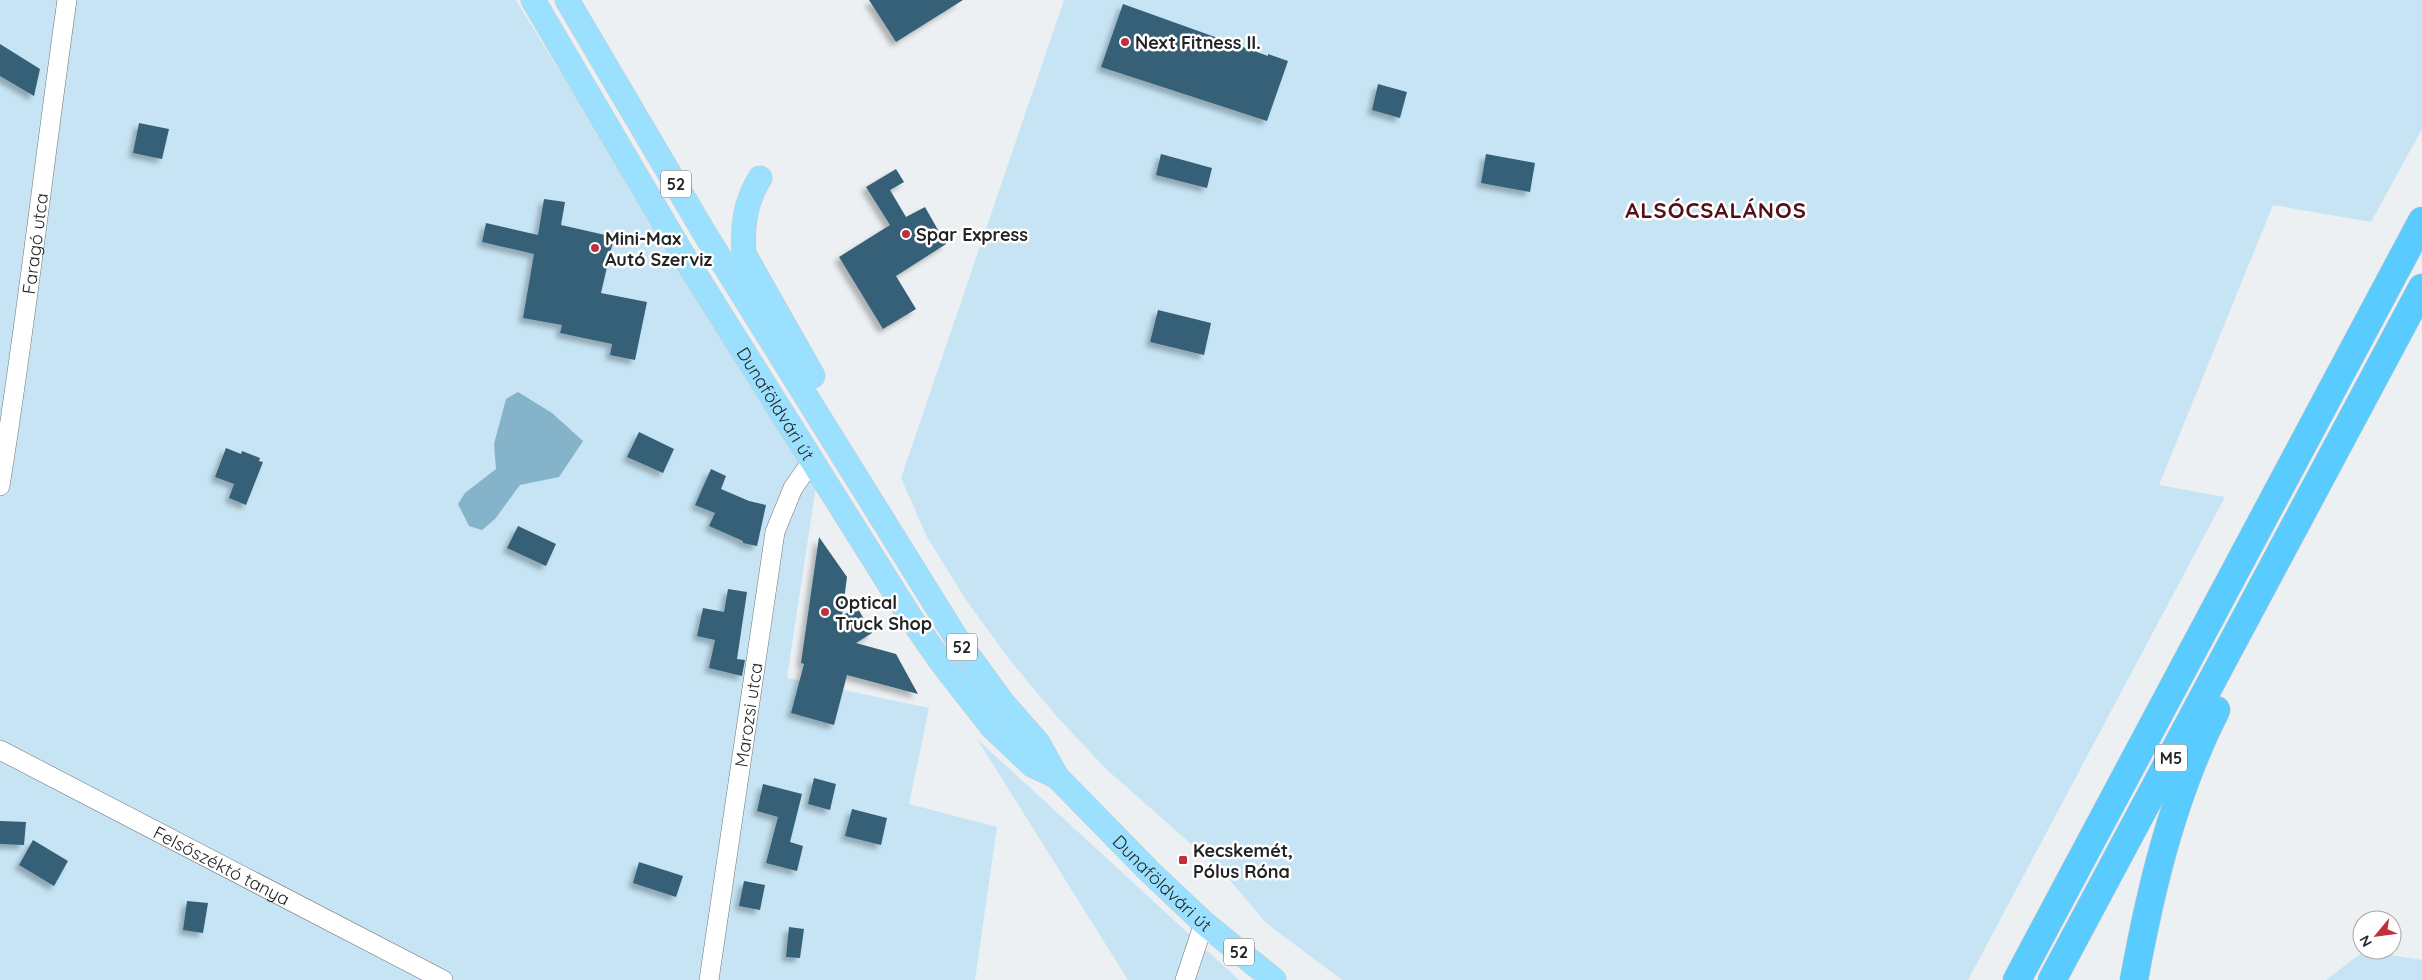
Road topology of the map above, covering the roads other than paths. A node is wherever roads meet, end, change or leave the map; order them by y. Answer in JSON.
{"nodes":[{"id":1,"x":67,"y":0,"type":"edge"},
{"id":2,"x":533,"y":0,"type":"edge"},
{"id":3,"x":567,"y":0,"type":"edge"},
{"id":4,"x":760,"y":178,"type":"dead end"},
{"id":5,"x":2422,"y":221,"type":"edge"},
{"id":6,"x":2422,"y":288,"type":"edge"},
{"id":7,"x":788,"y":366,"type":"junction"},
{"id":8,"x":8,"y":382,"type":"edge"},
{"id":9,"x":828,"y":430,"type":"junction"},
{"id":10,"x":812,"y":460,"type":"junction"},
{"id":11,"x":0,"y":486,"type":"edge"},
{"id":12,"x":2291,"y":535,"type":"junction"},
{"id":13,"x":0,"y":750,"type":"edge"},
{"id":14,"x":1057,"y":777,"type":"junction"},
{"id":15,"x":1204,"y":923,"type":"junction"},
{"id":16,"x":443,"y":980,"type":"edge"},
{"id":17,"x":709,"y":980,"type":"edge"},
{"id":18,"x":1184,"y":980,"type":"edge"},
{"id":19,"x":1274,"y":980,"type":"edge"},
{"id":20,"x":2017,"y":980,"type":"edge"},
{"id":21,"x":2052,"y":980,"type":"edge"},
{"id":22,"x":2134,"y":980,"type":"edge"}],
"edges":[{"from":1,"to":8,"type":"street","name":"Faragó utca"},
{"from":2,"to":10,"type":"main road","name":"Dunaföldvári út","number":"52"},
{"from":3,"to":7,"type":"main road","name":"Dunaföldvári út","number":"52"},
{"from":4,"to":9,"type":"main road"},
{"from":5,"to":20,"type":"highway","number":"M5"},
{"from":6,"to":12,"type":"highway","number":"M5"},
{"from":7,"to":9,"type":"main road","name":"Dunaföldvári út","number":"52"},
{"from":7,"to":10,"type":"main road"},
{"from":8,"to":11,"type":"street","name":"Faragó utca"},
{"from":9,"to":14,"type":"main road","name":"Dunaföldvári út","number":"52"},
{"from":10,"to":14,"type":"main road","name":"Dunaföldvári út","number":"52"},
{"from":10,"to":17,"type":"street","name":"Marozsi utca"},
{"from":12,"to":21,"type":"highway","number":"M5"},
{"from":12,"to":22,"type":"highway"},
{"from":13,"to":16,"type":"street","name":"Felsőszéktó tanya"},
{"from":14,"to":15,"type":"main road","name":"Dunaföldvári út","number":"52"},
{"from":15,"to":18,"type":"street"},
{"from":15,"to":19,"type":"main road","name":"Dunaföldvári út","number":"52"}]}
